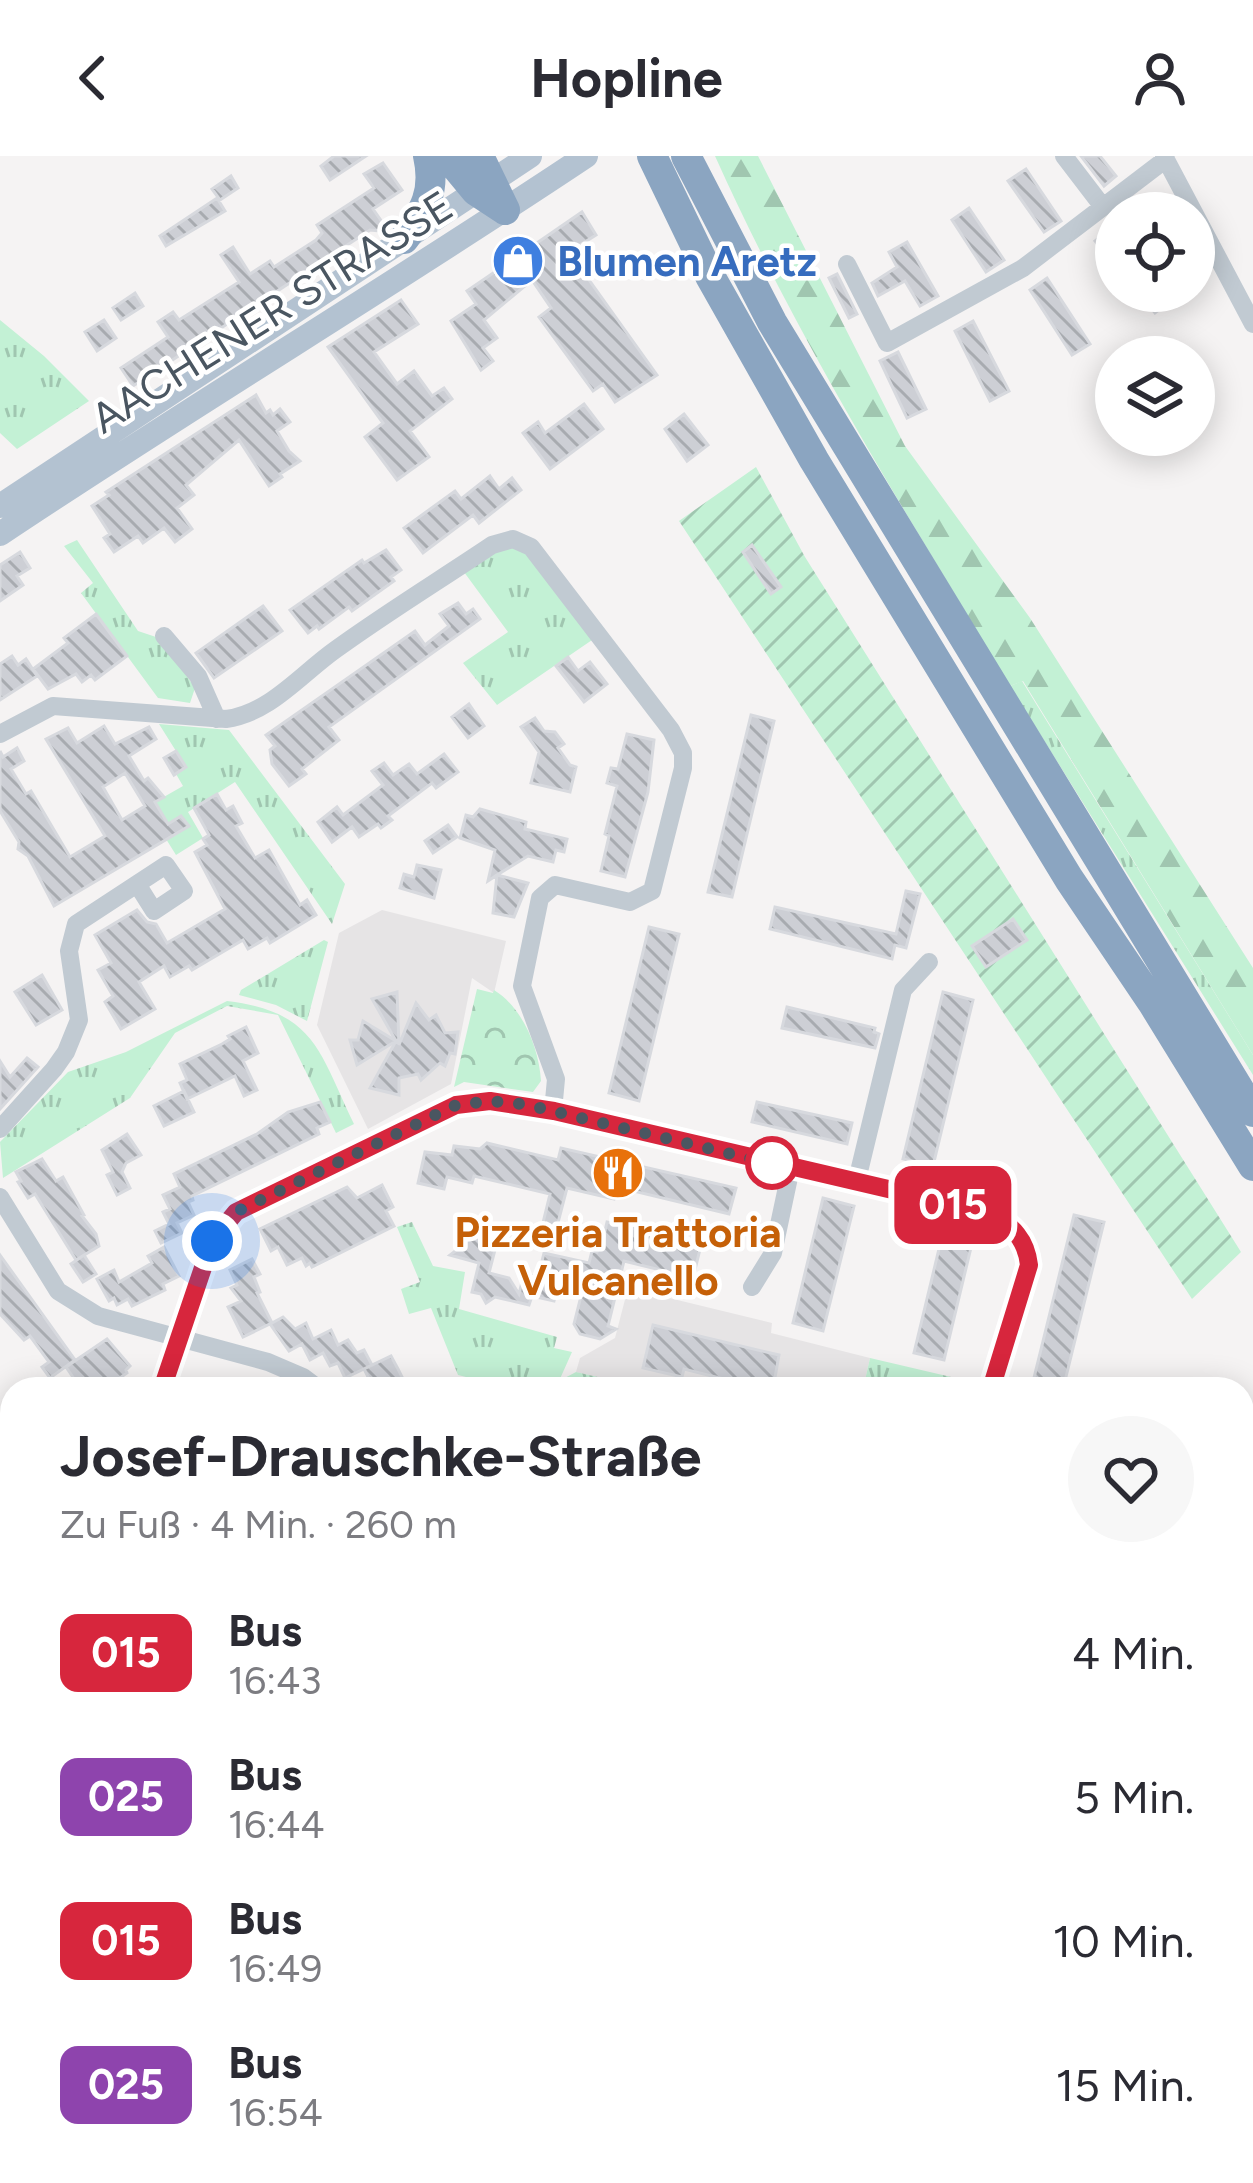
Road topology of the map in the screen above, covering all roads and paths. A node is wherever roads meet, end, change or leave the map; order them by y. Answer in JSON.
{"nodes":[{"id":1,"x":428,"y":156,"type":"edge"},
{"id":2,"x":447,"y":156,"type":"edge"},
{"id":3,"x":530,"y":156,"type":"edge"},
{"id":4,"x":586,"y":156,"type":"edge"},
{"id":5,"x":652,"y":156,"type":"edge"},
{"id":6,"x":686,"y":156,"type":"edge"},
{"id":7,"x":1064,"y":156,"type":"edge"},
{"id":8,"x":1165,"y":158,"type":"edge"},
{"id":9,"x":483,"y":176,"type":"edge"},
{"id":10,"x":1122,"y":192,"type":"edge"},
{"id":11,"x":1095,"y":197,"type":"edge"},
{"id":12,"x":505,"y":210,"type":"junction"},
{"id":13,"x":1095,"y":213,"type":"edge"},
{"id":14,"x":404,"y":239,"type":"junction"},
{"id":15,"x":848,"y":264,"type":"dead end"},
{"id":16,"x":1253,"y":324,"type":"edge"},
{"id":17,"x":0,"y":506,"type":"edge"},
{"id":18,"x":0,"y":534,"type":"edge"},
{"id":19,"x":164,"y":636,"type":"dead end"},
{"id":20,"x":217,"y":719,"type":"junction"},
{"id":21,"x":0,"y":734,"type":"edge"},
{"id":22,"x":136,"y":884,"type":"dead end"},
{"id":23,"x":928,"y":962,"type":"dead end"},
{"id":24,"x":554,"y":1111,"type":"junction"},
{"id":25,"x":1253,"y":1112,"type":"edge"},
{"id":26,"x":0,"y":1129,"type":"edge"},
{"id":27,"x":1253,"y":1166,"type":"edge"},
{"id":28,"x":790,"y":1168,"type":"junction"},
{"id":29,"x":856,"y":1184,"type":"junction"},
{"id":30,"x":0,"y":1197,"type":"edge"},
{"id":31,"x":752,"y":1287,"type":"dead end"},
{"id":32,"x":180,"y":1338,"type":"junction"},
{"id":33,"x":166,"y":1377,"type":"edge"},
{"id":34,"x":303,"y":1377,"type":"edge"},
{"id":35,"x":995,"y":1377,"type":"edge"}],
"edges":[{"from":1,"to":14,"type":"highway"},
{"from":2,"to":9,"type":"highway"},
{"from":3,"to":9,"type":"main road","name":"AACHENER STRASSE"},
{"from":4,"to":12,"type":"main road","name":"AACHENER STRASSE"},
{"from":5,"to":27,"type":"highway"},
{"from":6,"to":25,"type":"highway"},
{"from":7,"to":11,"type":"street"},
{"from":8,"to":10,"type":"street"},
{"from":8,"to":16,"type":"street"},
{"from":9,"to":12,"type":"highway"},
{"from":9,"to":14,"type":"main road","name":"AACHENER STRASSE"},
{"from":12,"to":18,"type":"main road","name":"AACHENER STRASSE"},
{"from":13,"to":15,"type":"street"},
{"from":14,"to":17,"type":"main road","name":"AACHENER STRASSE"},
{"from":19,"to":20,"type":"street"},
{"from":20,"to":21,"type":"street"},
{"from":20,"to":24,"type":"street"},
{"from":22,"to":26,"type":"street"},
{"from":23,"to":29,"type":"street"},
{"from":24,"to":28,"type":"street"},
{"from":24,"to":32,"type":"street"},
{"from":28,"to":29,"type":"street"},
{"from":28,"to":31,"type":"street"},
{"from":29,"to":35,"type":"street"},
{"from":30,"to":32,"type":"street"},
{"from":32,"to":33,"type":"street"},
{"from":32,"to":34,"type":"street"}]}
